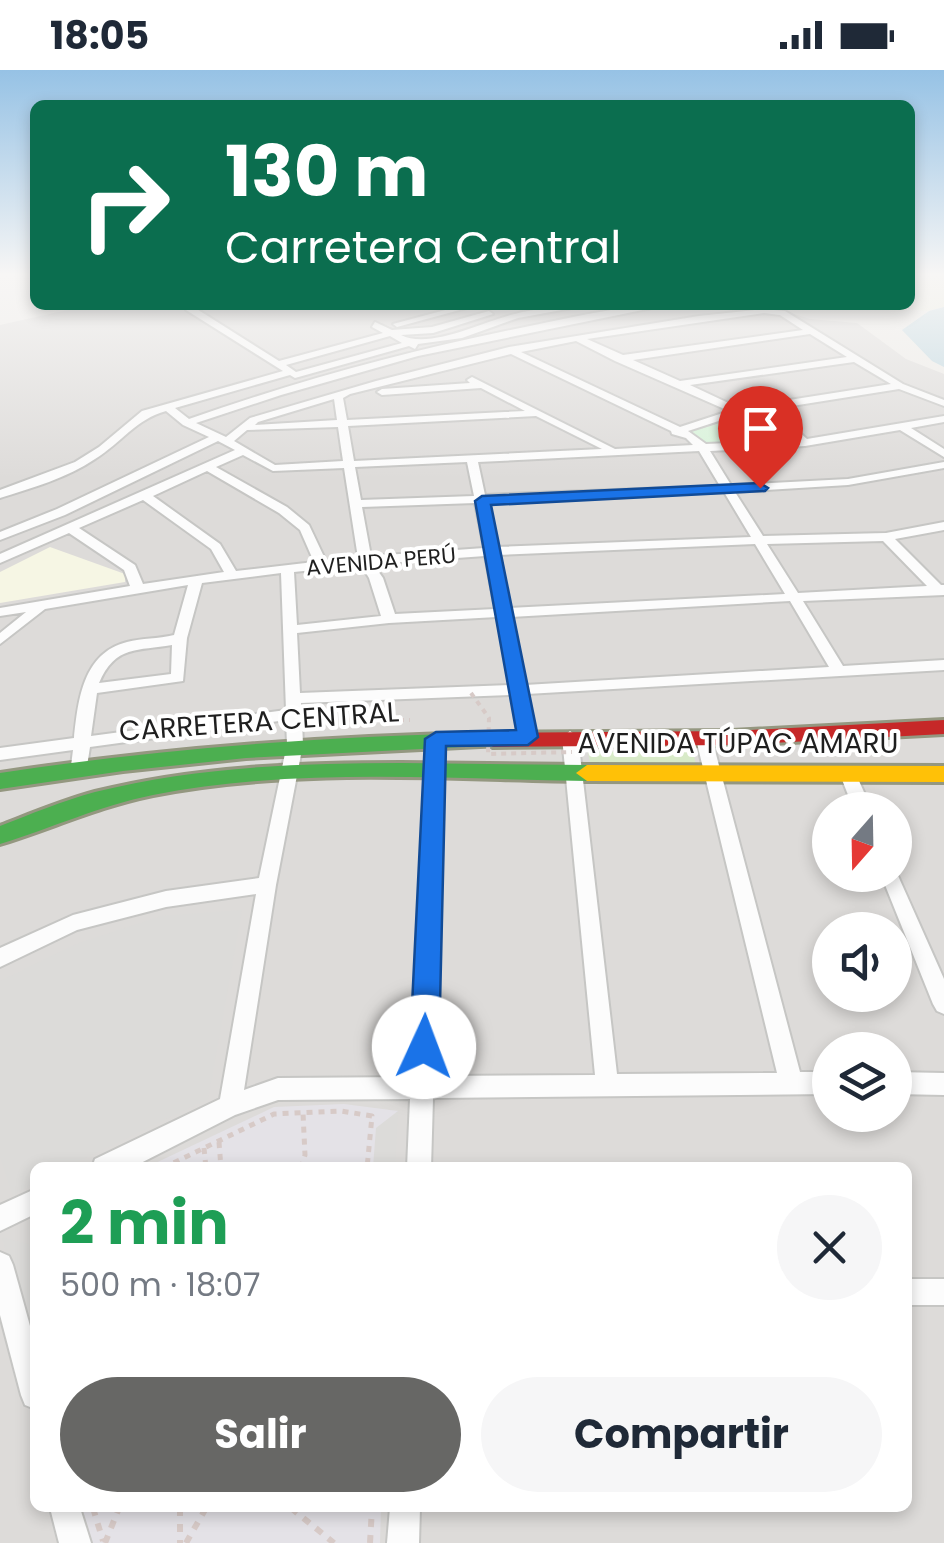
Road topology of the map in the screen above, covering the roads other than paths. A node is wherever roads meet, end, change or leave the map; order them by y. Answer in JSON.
{"nodes":[{"id":1,"x":243,"y":342,"type":"edge"},
{"id":2,"x":363,"y":342,"type":"edge"},
{"id":3,"x":424,"y":342,"type":"edge"},
{"id":4,"x":476,"y":342,"type":"edge"},
{"id":5,"x":551,"y":342,"type":"edge"},
{"id":6,"x":585,"y":342,"type":"edge"},
{"id":7,"x":733,"y":342,"type":"edge"},
{"id":8,"x":829,"y":342,"type":"edge"},
{"id":9,"x":410,"y":343,"type":"junction"},
{"id":10,"x":509,"y":350,"type":"junction"},
{"id":11,"x":428,"y":353,"type":"junction"},
{"id":12,"x":618,"y":358,"type":"junction"},
{"id":13,"x":852,"y":359,"type":"junction"},
{"id":14,"x":278,"y":364,"type":"junction"},
{"id":15,"x":446,"y":366,"type":"junction"},
{"id":16,"x":293,"y":374,"type":"junction"},
{"id":17,"x":676,"y":384,"type":"junction"},
{"id":18,"x":308,"y":385,"type":"junction"},
{"id":19,"x":483,"y":385,"type":"junction"},
{"id":20,"x":900,"y":386,"type":"junction"},
{"id":21,"x":332,"y":396,"type":"junction"},
{"id":22,"x":944,"y":403,"type":"edge"},
{"id":23,"x":168,"y":406,"type":"junction"},
{"id":24,"x":766,"y":408,"type":"junction"},
{"id":25,"x":738,"y":411,"type":"junction"},
{"id":26,"x":539,"y":413,"type":"junction"},
{"id":27,"x":944,"y":420,"type":"edge"},
{"id":28,"x":343,"y":422,"type":"junction"},
{"id":29,"x":187,"y":423,"type":"junction"},
{"id":30,"x":246,"y":428,"type":"junction"},
{"id":31,"x":904,"y":428,"type":"junction"},
{"id":32,"x":681,"y":430,"type":"junction"},
{"id":33,"x":222,"y":439,"type":"junction"},
{"id":34,"x":805,"y":443,"type":"junction"},
{"id":35,"x":702,"y":448,"type":"junction"},
{"id":36,"x":616,"y":449,"type":"junction"},
{"id":37,"x":241,"y":452,"type":"junction"},
{"id":38,"x":944,"y":454,"type":"edge"},
{"id":39,"x":472,"y":457,"type":"junction"},
{"id":40,"x":350,"y":465,"type":"junction"},
{"id":41,"x":944,"y":465,"type":"edge"},
{"id":42,"x":209,"y":468,"type":"junction"},
{"id":43,"x":725,"y":489,"type":"junction"},
{"id":44,"x":0,"y":494,"type":"edge"},
{"id":45,"x":146,"y":497,"type":"junction"},
{"id":46,"x":482,"y":501,"type":"junction"},
{"id":47,"x":356,"y":504,"type":"junction"},
{"id":48,"x":944,"y":526,"type":"edge"},
{"id":49,"x":73,"y":530,"type":"junction"},
{"id":50,"x":0,"y":536,"type":"edge"},
{"id":51,"x":886,"y":537,"type":"junction"},
{"id":52,"x":756,"y":540,"type":"junction"},
{"id":53,"x":492,"y":552,"type":"junction"},
{"id":54,"x":0,"y":560,"type":"edge"},
{"id":55,"x":364,"y":562,"type":"junction"},
{"id":56,"x":322,"y":566,"type":"junction"},
{"id":57,"x":286,"y":570,"type":"junction"},
{"id":58,"x":232,"y":576,"type":"junction"},
{"id":59,"x":196,"y":580,"type":"junction"},
{"id":60,"x":138,"y":589,"type":"junction"},
{"id":61,"x":942,"y":592,"type":"edge"},
{"id":62,"x":792,"y":598,"type":"junction"},
{"id":63,"x":52,"y":604,"type":"junction"},
{"id":64,"x":0,"y":612,"type":"edge"},
{"id":65,"x":505,"y":614,"type":"junction"},
{"id":66,"x":389,"y":619,"type":"junction"},
{"id":67,"x":288,"y":630,"type":"junction"},
{"id":68,"x":180,"y":638,"type":"junction"},
{"id":69,"x":0,"y":640,"type":"edge"},
{"id":70,"x":944,"y":666,"type":"edge"},
{"id":71,"x":839,"y":671,"type":"junction"},
{"id":72,"x":91,"y":689,"type":"junction"},
{"id":73,"x":518,"y":690,"type":"junction"},
{"id":74,"x":293,"y":706,"type":"junction"},
{"id":75,"x":944,"y":727,"type":"edge"},
{"id":76,"x":528,"y":737,"type":"junction"},
{"id":77,"x":436,"y":739,"type":"junction"},
{"id":78,"x":704,"y":739,"type":"junction"},
{"id":79,"x":84,"y":740,"type":"junction"},
{"id":80,"x":295,"y":744,"type":"junction"},
{"id":81,"x":0,"y":754,"type":"edge"},
{"id":82,"x":572,"y":754,"type":"junction"},
{"id":83,"x":79,"y":766,"type":"junction"},
{"id":84,"x":847,"y":772,"type":"junction"},
{"id":85,"x":290,"y":773,"type":"junction"},
{"id":86,"x":712,"y":773,"type":"junction"},
{"id":87,"x":944,"y":774,"type":"edge"},
{"id":88,"x":434,"y":775,"type":"junction"},
{"id":89,"x":0,"y":781,"type":"edge"},
{"id":90,"x":855,"y":792,"type":"edge"},
{"id":91,"x":0,"y":835,"type":"edge"},
{"id":92,"x":267,"y":885,"type":"junction"},
{"id":93,"x":897,"y":892,"type":"edge"},
{"id":94,"x":0,"y":958,"type":"edge"},
{"id":95,"x":944,"y":1004,"type":"edge"},
{"id":96,"x":791,"y":1083,"type":"junction"},
{"id":97,"x":812,"y":1083,"type":"edge"},
{"id":98,"x":607,"y":1084,"type":"junction"},
{"id":99,"x":912,"y":1084,"type":"edge"},
{"id":100,"x":944,"y":1084,"type":"edge"},
{"id":101,"x":423,"y":1086,"type":"junction"},
{"id":102,"x":230,"y":1106,"type":"junction"},
{"id":103,"x":116,"y":1162,"type":"edge"},
{"id":104,"x":418,"y":1162,"type":"edge"},
{"id":105,"x":30,"y":1203,"type":"edge"},
{"id":106,"x":0,"y":1218,"type":"edge"},
{"id":107,"x":0,"y":1266,"type":"edge"},
{"id":108,"x":912,"y":1292,"type":"edge"},
{"id":109,"x":944,"y":1292,"type":"edge"},
{"id":110,"x":30,"y":1377,"type":"edge"},
{"id":111,"x":66,"y":1512,"type":"edge"},
{"id":112,"x":405,"y":1512,"type":"edge"},
{"id":113,"x":75,"y":1543,"type":"edge"},
{"id":114,"x":402,"y":1543,"type":"edge"}],
"edges":[{"from":1,"to":14,"type":"street"},
{"from":2,"to":14,"type":"street"},
{"from":3,"to":9,"type":"street"},
{"from":4,"to":11,"type":"street"},
{"from":5,"to":10,"type":"street"},
{"from":6,"to":12,"type":"street"},
{"from":7,"to":12,"type":"street"},
{"from":8,"to":13,"type":"street"},
{"from":9,"to":11,"type":"street"},
{"from":9,"to":16,"type":"street"},
{"from":10,"to":15,"type":"street"},
{"from":10,"to":32,"type":"street"},
{"from":11,"to":15,"type":"street"},
{"from":11,"to":18,"type":"street"},
{"from":12,"to":17,"type":"street"},
{"from":13,"to":17,"type":"street"},
{"from":13,"to":20,"type":"street"},
{"from":14,"to":16,"type":"street"},
{"from":15,"to":19,"type":"street"},
{"from":15,"to":21,"type":"street"},
{"from":16,"to":18,"type":"street"},
{"from":16,"to":23,"type":"street"},
{"from":17,"to":25,"type":"street"},
{"from":18,"to":21,"type":"street"},
{"from":18,"to":29,"type":"street"},
{"from":19,"to":21,"type":"street"},
{"from":19,"to":26,"type":"street"},
{"from":20,"to":22,"type":"street"},
{"from":20,"to":24,"type":"street"},
{"from":21,"to":28,"type":"street"},
{"from":21,"to":30,"type":"street"},
{"from":23,"to":29,"type":"street"},
{"from":23,"to":44,"type":"street"},
{"from":24,"to":25,"type":"street"},
{"from":24,"to":34,"type":"street"},
{"from":25,"to":32,"type":"street"},
{"from":26,"to":28,"type":"street"},
{"from":26,"to":36,"type":"street"},
{"from":27,"to":31,"type":"street"},
{"from":28,"to":30,"type":"street"},
{"from":28,"to":40,"type":"street"},
{"from":29,"to":33,"type":"street"},
{"from":30,"to":33,"type":"street"},
{"from":31,"to":34,"type":"street"},
{"from":31,"to":38,"type":"street"},
{"from":32,"to":35,"type":"street"},
{"from":32,"to":36,"type":"street"},
{"from":33,"to":37,"type":"street"},
{"from":33,"to":50,"type":"street"},
{"from":34,"to":35,"type":"street"},
{"from":35,"to":36,"type":"street"},
{"from":35,"to":43,"type":"street"},
{"from":36,"to":39,"type":"street"},
{"from":37,"to":40,"type":"street"},
{"from":37,"to":42,"type":"street"},
{"from":39,"to":40,"type":"street"},
{"from":39,"to":46,"type":"street"},
{"from":40,"to":47,"type":"street"},
{"from":41,"to":43,"type":"street"},
{"from":42,"to":45,"type":"street"},
{"from":42,"to":56,"type":"street"},
{"from":43,"to":46,"type":"street"},
{"from":43,"to":52,"type":"street"},
{"from":45,"to":49,"type":"street"},
{"from":45,"to":58,"type":"street"},
{"from":46,"to":47,"type":"street"},
{"from":46,"to":53,"type":"street"},
{"from":47,"to":55,"type":"street"},
{"from":48,"to":51,"type":"street","name":"AVENIDA PERÚ"},
{"from":49,"to":54,"type":"street"},
{"from":49,"to":60,"type":"street"},
{"from":51,"to":52,"type":"street","name":"AVENIDA PERÚ"},
{"from":51,"to":61,"type":"street"},
{"from":52,"to":53,"type":"street","name":"AVENIDA PERÚ"},
{"from":52,"to":62,"type":"street"},
{"from":53,"to":55,"type":"street","name":"AVENIDA PERÚ"},
{"from":53,"to":65,"type":"street"},
{"from":55,"to":56,"type":"street","name":"AVENIDA PERÚ"},
{"from":55,"to":66,"type":"street"},
{"from":56,"to":57,"type":"street","name":"AVENIDA PERÚ"},
{"from":57,"to":58,"type":"street","name":"AVENIDA PERÚ"},
{"from":57,"to":67,"type":"street"},
{"from":58,"to":59,"type":"street","name":"AVENIDA PERÚ"},
{"from":59,"to":60,"type":"street","name":"AVENIDA PERÚ"},
{"from":59,"to":68,"type":"street"},
{"from":60,"to":63,"type":"street","name":"AVENIDA PERÚ"},
{"from":61,"to":62,"type":"street"},
{"from":62,"to":65,"type":"street"},
{"from":62,"to":71,"type":"street"},
{"from":63,"to":64,"type":"street","name":"AVENIDA PERÚ"},
{"from":63,"to":69,"type":"street"},
{"from":65,"to":66,"type":"street"},
{"from":65,"to":73,"type":"street"},
{"from":66,"to":67,"type":"street"},
{"from":67,"to":74,"type":"street"},
{"from":68,"to":72,"type":"street"},
{"from":68,"to":72,"type":"street"},
{"from":70,"to":71,"type":"street"},
{"from":71,"to":73,"type":"street"},
{"from":72,"to":79,"type":"street"},
{"from":73,"to":74,"type":"street"},
{"from":73,"to":76,"type":"street"},
{"from":74,"to":79,"type":"street"},
{"from":74,"to":80,"type":"street"},
{"from":75,"to":78,"type":"main road","name":"CARRETERA CENTRAL"},
{"from":76,"to":77,"type":"main road","name":"CARRETERA CENTRAL"},
{"from":76,"to":82,"type":"main road","name":"CARRETERA CENTRAL"},
{"from":77,"to":80,"type":"main road","name":"CARRETERA CENTRAL"},
{"from":77,"to":88,"type":"street"},
{"from":78,"to":82,"type":"main road","name":"CARRETERA CENTRAL"},
{"from":78,"to":86,"type":"street"},
{"from":79,"to":81,"type":"street"},
{"from":79,"to":83,"type":"street"},
{"from":80,"to":83,"type":"main road","name":"CARRETERA CENTRAL"},
{"from":80,"to":85,"type":"street"},
{"from":82,"to":86,"type":"main road","name":"AVENIDA TÚPAC AMARU"},
{"from":82,"to":88,"type":"main road","name":"AVENIDA TÚPAC AMARU"},
{"from":82,"to":98,"type":"street"},
{"from":83,"to":89,"type":"main road","name":"CARRETERA CENTRAL"},
{"from":84,"to":86,"type":"main road","name":"AVENIDA TÚPAC AMARU"},
{"from":84,"to":87,"type":"main road","name":"AVENIDA TÚPAC AMARU"},
{"from":84,"to":90,"type":"street"},
{"from":85,"to":88,"type":"main road","name":"AVENIDA TÚPAC AMARU"},
{"from":85,"to":91,"type":"main road","name":"AVENIDA TÚPAC AMARU"},
{"from":85,"to":92,"type":"street"},
{"from":86,"to":96,"type":"street"},
{"from":88,"to":101,"type":"street"},
{"from":92,"to":94,"type":"street"},
{"from":92,"to":102,"type":"street"},
{"from":93,"to":95,"type":"street"},
{"from":96,"to":97,"type":"street"},
{"from":96,"to":98,"type":"street"},
{"from":98,"to":101,"type":"street"},
{"from":99,"to":100,"type":"street"},
{"from":101,"to":102,"type":"street"},
{"from":101,"to":104,"type":"street"},
{"from":102,"to":103,"type":"street"},
{"from":105,"to":106,"type":"street"},
{"from":107,"to":110,"type":"street"},
{"from":108,"to":109,"type":"street"},
{"from":111,"to":113,"type":"street"},
{"from":112,"to":114,"type":"street"}]}
